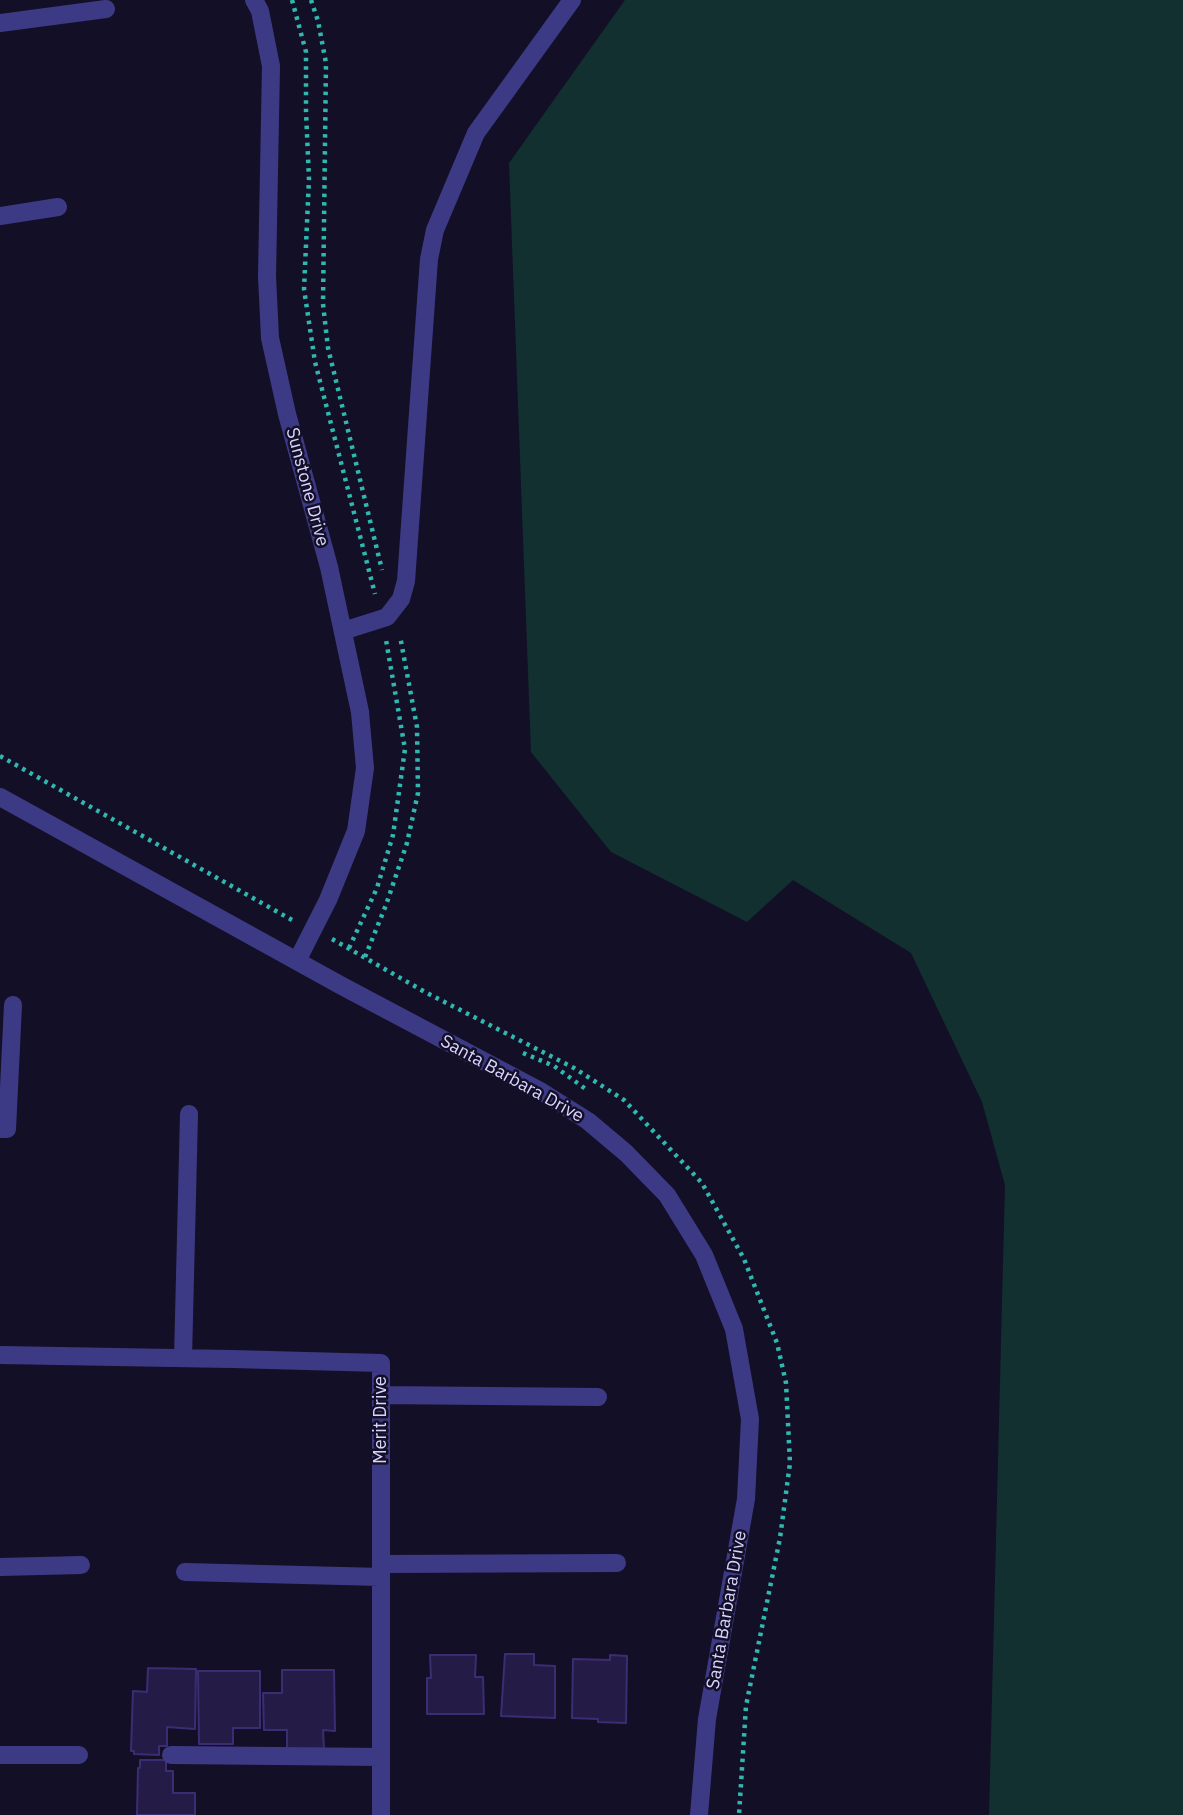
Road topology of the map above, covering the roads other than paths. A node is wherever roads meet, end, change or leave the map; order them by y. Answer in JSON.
{"nodes":[{"id":1,"x":254,"y":0,"type":"edge"},
{"id":2,"x":572,"y":0,"type":"edge"},
{"id":3,"x":106,"y":9,"type":"dead end"},
{"id":4,"x":0,"y":23,"type":"edge"},
{"id":5,"x":58,"y":207,"type":"dead end"},
{"id":6,"x":0,"y":216,"type":"edge"},
{"id":7,"x":343,"y":631,"type":"junction"},
{"id":8,"x":0,"y":797,"type":"edge"},
{"id":9,"x":297,"y":961,"type":"junction"},
{"id":10,"x":13,"y":1005,"type":"dead end"},
{"id":11,"x":189,"y":1114,"type":"dead end"},
{"id":12,"x":0,"y":1129,"type":"edge"},
{"id":13,"x":0,"y":1355,"type":"edge"},
{"id":14,"x":183,"y":1358,"type":"junction"},
{"id":15,"x":380,"y":1395,"type":"junction"},
{"id":16,"x":598,"y":1397,"type":"dead end"},
{"id":17,"x":617,"y":1563,"type":"dead end"},
{"id":18,"x":81,"y":1565,"type":"dead end"},
{"id":19,"x":0,"y":1567,"type":"edge"},
{"id":20,"x":381,"y":1571,"type":"junction"},
{"id":21,"x":185,"y":1572,"type":"dead end"},
{"id":22,"x":0,"y":1755,"type":"edge"},
{"id":23,"x":79,"y":1755,"type":"dead end"},
{"id":24,"x":171,"y":1755,"type":"dead end"},
{"id":25,"x":381,"y":1757,"type":"junction"},
{"id":26,"x":381,"y":1815,"type":"edge"},
{"id":27,"x":699,"y":1815,"type":"edge"}],
"edges":[{"from":1,"to":7,"type":"street","name":"Sunstone Drive"},
{"from":2,"to":7,"type":"street"},
{"from":3,"to":4,"type":"street"},
{"from":5,"to":6,"type":"street"},
{"from":7,"to":9,"type":"street","name":"Sunstone Drive"},
{"from":8,"to":9,"type":"street","name":"Santa Barbara Drive"},
{"from":9,"to":27,"type":"street","name":"Santa Barbara Drive"},
{"from":10,"to":12,"type":"street"},
{"from":11,"to":14,"type":"street"},
{"from":13,"to":14,"type":"street","name":"Merit Drive"},
{"from":14,"to":15,"type":"street","name":"Merit Drive"},
{"from":15,"to":16,"type":"street"},
{"from":15,"to":20,"type":"street","name":"Merit Drive"},
{"from":17,"to":20,"type":"street"},
{"from":18,"to":19,"type":"street"},
{"from":20,"to":21,"type":"street"},
{"from":20,"to":25,"type":"street","name":"Merit Drive"},
{"from":22,"to":23,"type":"street"},
{"from":24,"to":25,"type":"street"},
{"from":25,"to":26,"type":"street","name":"Merit Drive"}]}
